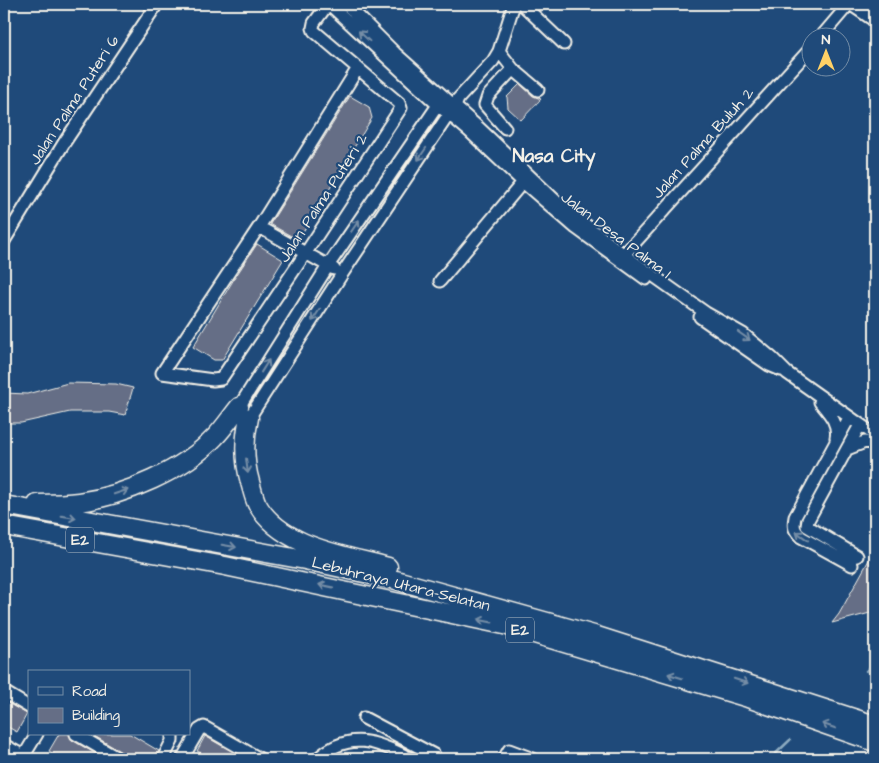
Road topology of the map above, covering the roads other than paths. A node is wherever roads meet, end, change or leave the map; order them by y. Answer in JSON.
{"nodes":[{"id":1,"x":157,"y":4,"type":"edge"},
{"id":2,"x":328,"y":4,"type":"edge"},
{"id":3,"x":346,"y":4,"type":"edge"},
{"id":4,"x":514,"y":4,"type":"edge"},
{"id":5,"x":522,"y":4,"type":"edge"},
{"id":6,"x":850,"y":4,"type":"edge"},
{"id":7,"x":875,"y":21,"type":"edge"},
{"id":8,"x":829,"y":28,"type":"edge"},
{"id":9,"x":564,"y":44,"type":"dead end"},
{"id":10,"x":499,"y":51,"type":"junction"},
{"id":11,"x":802,"y":58,"type":"edge"},
{"id":12,"x":358,"y":68,"type":"junction"},
{"id":13,"x":513,"y":69,"type":"junction"},
{"id":14,"x":538,"y":90,"type":"dead end"},
{"id":15,"x":442,"y":102,"type":"junction"},
{"id":16,"x":454,"y":107,"type":"junction"},
{"id":17,"x":505,"y":128,"type":"dead end"},
{"id":18,"x":522,"y":182,"type":"junction"},
{"id":19,"x":259,"y":227,"type":"junction"},
{"id":20,"x":4,"y":241,"type":"edge"},
{"id":21,"x":305,"y":254,"type":"junction"},
{"id":22,"x":622,"y":258,"type":"junction"},
{"id":23,"x":328,"y":266,"type":"junction"},
{"id":24,"x":342,"y":274,"type":"junction"},
{"id":25,"x":440,"y":282,"type":"dead end"},
{"id":26,"x":812,"y":391,"type":"junction"},
{"id":27,"x":244,"y":412,"type":"junction"},
{"id":28,"x":849,"y":418,"type":"junction"},
{"id":29,"x":860,"y":425,"type":"junction"},
{"id":30,"x":875,"y":435,"type":"edge"},
{"id":31,"x":875,"y":444,"type":"edge"},
{"id":32,"x":835,"y":445,"type":"junction"},
{"id":33,"x":847,"y":449,"type":"junction"},
{"id":34,"x":4,"y":504,"type":"edge"},
{"id":35,"x":4,"y":526,"type":"edge"},
{"id":36,"x":4,"y":536,"type":"edge"},
{"id":37,"x":834,"y":549,"type":"junction"},
{"id":38,"x":156,"y":554,"type":"junction"},
{"id":39,"x":854,"y":560,"type":"dead end"},
{"id":40,"x":594,"y":635,"type":"junction"},
{"id":41,"x":4,"y":692,"type":"edge"},
{"id":42,"x":28,"y":706,"type":"edge"},
{"id":43,"x":364,"y":718,"type":"dead end"},
{"id":44,"x":875,"y":725,"type":"edge"},
{"id":45,"x":36,"y":736,"type":"edge"},
{"id":46,"x":79,"y":736,"type":"edge"},
{"id":47,"x":172,"y":739,"type":"edge"},
{"id":48,"x":875,"y":742,"type":"edge"},
{"id":49,"x":4,"y":745,"type":"edge"},
{"id":50,"x":25,"y":758,"type":"edge"},
{"id":51,"x":119,"y":759,"type":"edge"},
{"id":52,"x":163,"y":759,"type":"edge"},
{"id":53,"x":182,"y":759,"type":"edge"},
{"id":54,"x":260,"y":759,"type":"edge"},
{"id":55,"x":317,"y":759,"type":"edge"},
{"id":56,"x":411,"y":759,"type":"edge"},
{"id":57,"x":432,"y":759,"type":"edge"},
{"id":58,"x":504,"y":759,"type":"edge"},
{"id":59,"x":533,"y":759,"type":"edge"}],
"edges":[{"from":1,"to":20,"type":"street","name":"Jalan Palma Puteri 6"},
{"from":2,"to":12,"type":"street","name":"Jalan Palma Puteri 2"},
{"from":15,"to":2,"type":"street","one_way":true},
{"from":3,"to":15,"type":"street"},
{"from":4,"to":10,"type":"street"},
{"from":5,"to":9,"type":"street"},
{"from":6,"to":7,"type":"street"},
{"from":6,"to":8,"type":"street"},
{"from":10,"to":13,"type":"street"},
{"from":10,"to":16,"type":"street"},
{"from":11,"to":22,"type":"street","name":"Jalan Palma Buluh 2"},
{"from":12,"to":19,"type":"street"},
{"from":12,"to":21,"type":"street","name":"Jalan Palma Puteri 2"},
{"from":13,"to":14,"type":"street"},
{"from":13,"to":17,"type":"street"},
{"from":15,"to":16,"type":"street","name":"Jalan Desa Palma 1"},
{"from":15,"to":16,"type":"street"},
{"from":23,"to":15,"type":"street","one_way":true},
{"from":16,"to":18,"type":"street","name":"Jalan Desa Palma 1"},
{"from":16,"to":22,"type":"street","name":"Jalan Desa Palma 1"},
{"from":16,"to":24,"type":"street","one_way":true},
{"from":18,"to":22,"type":"street","name":"Jalan Desa Palma 1"},
{"from":18,"to":25,"type":"street"},
{"from":19,"to":21,"type":"street"},
{"from":19,"to":21,"type":"street","name":"Jalan Palma Puteri 2"},
{"from":21,"to":23,"type":"street"},
{"from":22,"to":26,"type":"street","name":"Jalan Desa Palma 1"},
{"from":23,"to":24,"type":"street"},
{"from":27,"to":23,"type":"street","one_way":true},
{"from":24,"to":27,"type":"street","one_way":true},
{"from":26,"to":28,"type":"street","name":"Jalan Desa Palma 1"},
{"from":26,"to":32,"type":"street"},
{"from":34,"to":27,"type":"highway","one_way":true},
{"from":27,"to":40,"type":"highway","one_way":true},
{"from":28,"to":29,"type":"street","name":"Jalan Desa Palma 1"},
{"from":28,"to":32,"type":"street"},
{"from":29,"to":30,"type":"street","name":"Jalan Desa Palma 1"},
{"from":29,"to":33,"type":"street"},
{"from":31,"to":33,"type":"street"},
{"from":37,"to":32,"type":"street","one_way":true},
{"from":33,"to":37,"type":"street"},
{"from":34,"to":40,"type":"highway","name":"Lebuhraya Utara–Selatan","number":"E2","one_way":true},
{"from":35,"to":38,"type":"highway","name":"Lebuhraya Utara–Selatan","number":"E2"},
{"from":36,"to":38,"type":"highway"},
{"from":37,"to":39,"type":"street"},
{"from":48,"to":38,"type":"highway","name":"Lebuhraya Utara–Selatan","number":"E2","one_way":true},
{"from":40,"to":44,"type":"highway","name":"Lebuhraya Utara–Selatan","number":"E2","one_way":true},
{"from":41,"to":42,"type":"street"},
{"from":43,"to":57,"type":"street"},
{"from":45,"to":50,"type":"street"},
{"from":46,"to":51,"type":"street"},
{"from":47,"to":52,"type":"street"},
{"from":49,"to":50,"type":"street"},
{"from":53,"to":54,"type":"street"},
{"from":55,"to":56,"type":"street"},
{"from":58,"to":59,"type":"street"}]}
